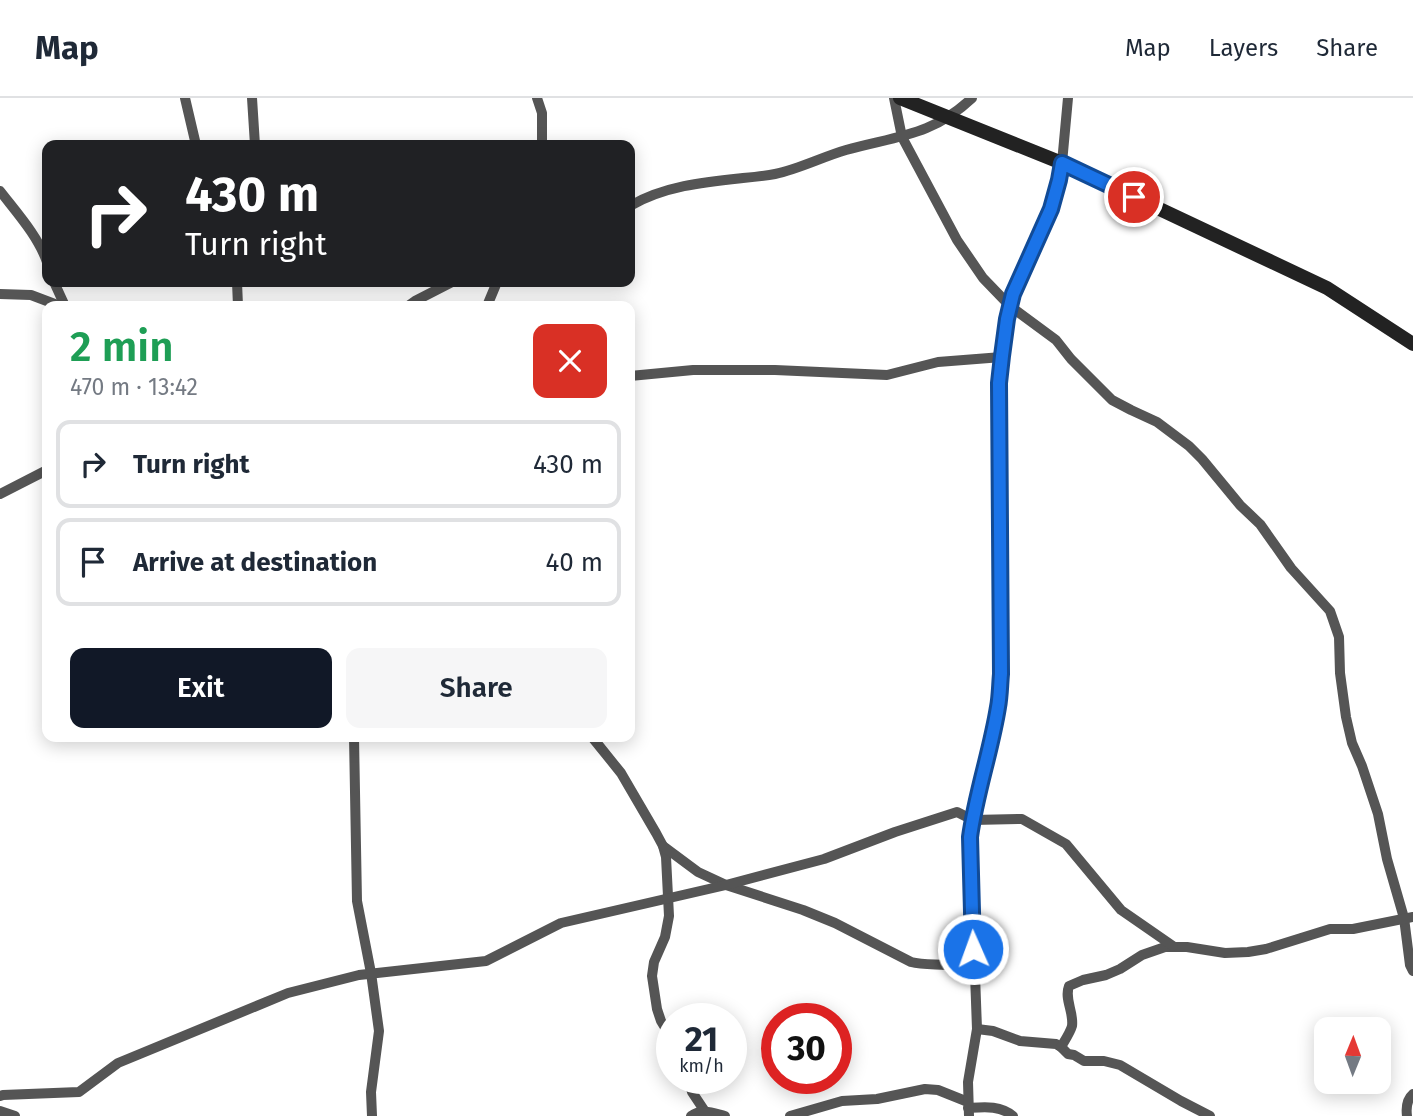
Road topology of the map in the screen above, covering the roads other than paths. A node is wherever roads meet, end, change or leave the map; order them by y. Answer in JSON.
{"nodes":[{"id":1,"x":186,"y":98,"type":"edge"},
{"id":2,"x":252,"y":98,"type":"edge"},
{"id":3,"x":537,"y":98,"type":"edge"},
{"id":4,"x":894,"y":98,"type":"edge"},
{"id":5,"x":900,"y":98,"type":"edge"},
{"id":6,"x":972,"y":98,"type":"edge"},
{"id":7,"x":1068,"y":98,"type":"edge"},
{"id":8,"x":948,"y":118,"type":"junction"},
{"id":9,"x":902,"y":137,"type":"junction"},
{"id":10,"x":195,"y":140,"type":"edge"},
{"id":11,"x":255,"y":140,"type":"edge"},
{"id":12,"x":542,"y":140,"type":"edge"},
{"id":13,"x":1062,"y":163,"type":"junction"},
{"id":14,"x":0,"y":191,"type":"edge"},
{"id":15,"x":635,"y":204,"type":"edge"},
{"id":16,"x":42,"y":250,"type":"edge"},
{"id":17,"x":441,"y":287,"type":"edge"},
{"id":18,"x":0,"y":294,"type":"edge"},
{"id":19,"x":47,"y":301,"type":"edge"},
{"id":20,"x":416,"y":301,"type":"edge"},
{"id":21,"x":1010,"y":306,"type":"junction"},
{"id":22,"x":1413,"y":344,"type":"edge"},
{"id":23,"x":1002,"y":356,"type":"junction"},
{"id":24,"x":635,"y":376,"type":"edge"},
{"id":25,"x":42,"y":473,"type":"edge"},
{"id":26,"x":0,"y":494,"type":"edge"},
{"id":27,"x":354,"y":742,"type":"edge"},
{"id":28,"x":596,"y":742,"type":"edge"},
{"id":29,"x":973,"y":820,"type":"junction"},
{"id":30,"x":663,"y":846,"type":"junction"},
{"id":31,"x":726,"y":885,"type":"junction"},
{"id":32,"x":669,"y":897,"type":"junction"},
{"id":33,"x":1409,"y":917,"type":"edge"},
{"id":34,"x":1173,"y":946,"type":"junction"},
{"id":35,"x":1413,"y":971,"type":"edge"},
{"id":36,"x":371,"y":973,"type":"junction"},
{"id":37,"x":974,"y":973,"type":"junction"},
{"id":38,"x":656,"y":1003,"type":"edge"},
{"id":39,"x":976,"y":1029,"type":"junction"},
{"id":40,"x":1061,"y":1047,"type":"junction"},
{"id":41,"x":693,"y":1094,"type":"edge"},
{"id":42,"x":1413,"y":1094,"type":"edge"},
{"id":43,"x":0,"y":1096,"type":"edge"},
{"id":44,"x":969,"y":1109,"type":"edge"},
{"id":45,"x":0,"y":1111,"type":"edge"},
{"id":46,"x":707,"y":1114,"type":"edge"},
{"id":47,"x":15,"y":1116,"type":"edge"},
{"id":48,"x":372,"y":1116,"type":"edge"},
{"id":49,"x":691,"y":1116,"type":"edge"},
{"id":50,"x":725,"y":1116,"type":"edge"},
{"id":51,"x":790,"y":1116,"type":"edge"},
{"id":52,"x":1013,"y":1116,"type":"edge"},
{"id":53,"x":1210,"y":1116,"type":"edge"},
{"id":54,"x":1407,"y":1116,"type":"edge"}],
"edges":[{"from":1,"to":10,"type":"street"},
{"from":2,"to":11,"type":"street"},
{"from":3,"to":12,"type":"street"},
{"from":4,"to":9,"type":"street"},
{"from":5,"to":8,"type":"main road"},
{"from":6,"to":8,"type":"street"},
{"from":7,"to":13,"type":"street"},
{"from":8,"to":9,"type":"street"},
{"from":8,"to":13,"type":"main road"},
{"from":9,"to":15,"type":"street"},
{"from":9,"to":21,"type":"street"},
{"from":13,"to":21,"type":"street"},
{"from":13,"to":22,"type":"main road"},
{"from":14,"to":16,"type":"street"},
{"from":17,"to":20,"type":"street"},
{"from":18,"to":19,"type":"street"},
{"from":21,"to":23,"type":"street"},
{"from":21,"to":33,"type":"street"},
{"from":23,"to":24,"type":"street"},
{"from":23,"to":29,"type":"street"},
{"from":25,"to":26,"type":"street"},
{"from":27,"to":36,"type":"street"},
{"from":28,"to":30,"type":"street"},
{"from":29,"to":31,"type":"street"},
{"from":29,"to":34,"type":"street"},
{"from":29,"to":37,"type":"street"},
{"from":30,"to":31,"type":"street"},
{"from":30,"to":32,"type":"street"},
{"from":31,"to":32,"type":"street"},
{"from":31,"to":37,"type":"street"},
{"from":32,"to":36,"type":"street"},
{"from":32,"to":38,"type":"street"},
{"from":33,"to":34,"type":"street"},
{"from":33,"to":35,"type":"street"},
{"from":34,"to":40,"type":"street"},
{"from":36,"to":43,"type":"street"},
{"from":36,"to":48,"type":"street"},
{"from":37,"to":39,"type":"street"},
{"from":39,"to":40,"type":"street"},
{"from":39,"to":44,"type":"street"},
{"from":40,"to":53,"type":"street"},
{"from":41,"to":46,"type":"street"},
{"from":42,"to":54,"type":"street"},
{"from":44,"to":51,"type":"street"},
{"from":44,"to":52,"type":"street"},
{"from":45,"to":47,"type":"street"},
{"from":46,"to":49,"type":"street"},
{"from":46,"to":50,"type":"street"}]}
